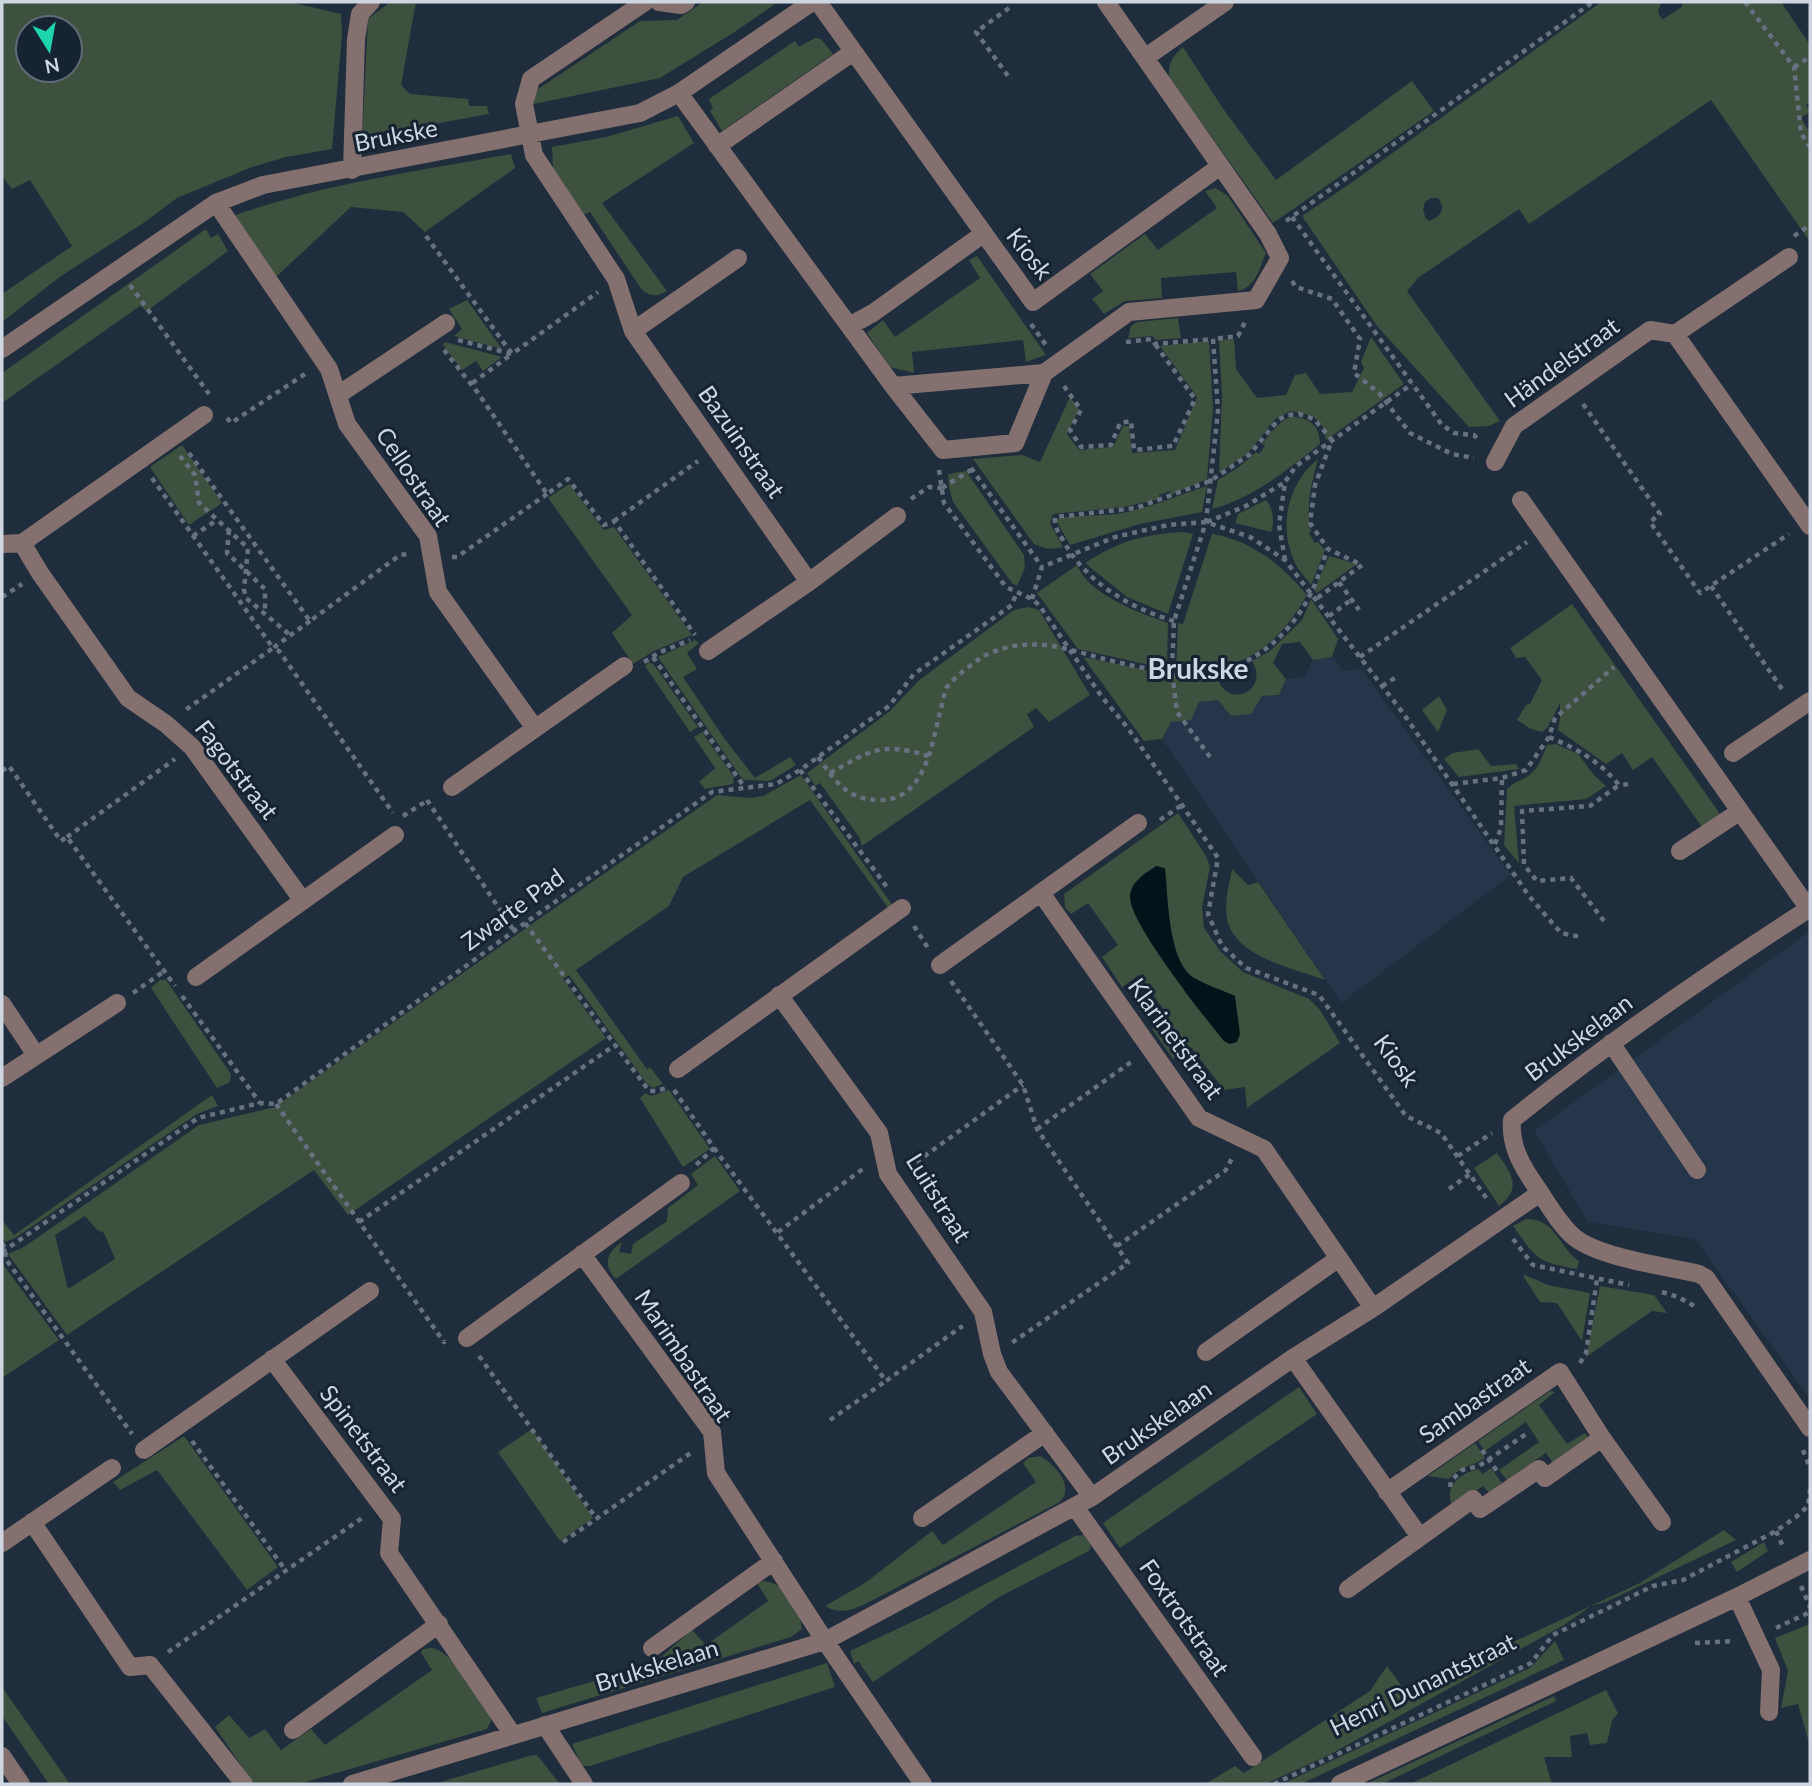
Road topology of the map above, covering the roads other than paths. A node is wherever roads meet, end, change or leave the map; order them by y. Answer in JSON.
{"nodes":[{"id":1,"x":371,"y":2,"type":"edge"},
{"id":2,"x":645,"y":2,"type":"edge"},
{"id":3,"x":659,"y":2,"type":"edge"},
{"id":4,"x":686,"y":2,"type":"edge"},
{"id":5,"x":812,"y":2,"type":"edge"},
{"id":6,"x":818,"y":2,"type":"edge"},
{"id":7,"x":1106,"y":2,"type":"edge"},
{"id":8,"x":1226,"y":2,"type":"edge"},
{"id":9,"x":853,"y":52,"type":"junction"},
{"id":10,"x":1146,"y":57,"type":"junction"},
{"id":11,"x":679,"y":93,"type":"junction"},
{"id":12,"x":530,"y":135,"type":"junction"},
{"id":13,"x":717,"y":146,"type":"junction"},
{"id":14,"x":1219,"y":167,"type":"junction"},
{"id":15,"x":352,"y":170,"type":"junction"},
{"id":16,"x":216,"y":203,"type":"junction"},
{"id":17,"x":983,"y":234,"type":"junction"},
{"id":18,"x":1789,"y":257,"type":"dead end"},
{"id":19,"x":738,"y":258,"type":"dead end"},
{"id":20,"x":849,"y":326,"type":"junction"},
{"id":21,"x":438,"y":328,"type":"road end"},
{"id":22,"x":633,"y":331,"type":"junction"},
{"id":23,"x":1675,"y":334,"type":"junction"},
{"id":24,"x":2,"y":349,"type":"edge"},
{"id":25,"x":1051,"y":367,"type":"junction"},
{"id":26,"x":892,"y":386,"type":"junction"},
{"id":27,"x":338,"y":395,"type":"junction"},
{"id":28,"x":204,"y":415,"type":"dead end"},
{"id":29,"x":1495,"y":462,"type":"road end"},
{"id":30,"x":1521,"y":500,"type":"dead end"},
{"id":31,"x":897,"y":516,"type":"road end"},
{"id":32,"x":1809,"y":524,"type":"edge"},
{"id":33,"x":22,"y":543,"type":"junction"},
{"id":34,"x":2,"y":544,"type":"edge"},
{"id":35,"x":809,"y":582,"type":"junction"},
{"id":36,"x":703,"y":644,"type":"road end"},
{"id":37,"x":624,"y":666,"type":"road end"},
{"id":38,"x":1803,"y":706,"type":"edge"},
{"id":39,"x":534,"y":727,"type":"junction"},
{"id":40,"x":1733,"y":752,"type":"dead end"},
{"id":41,"x":452,"y":787,"type":"road end"},
{"id":42,"x":1739,"y":812,"type":"junction"},
{"id":43,"x":1138,"y":823,"type":"dead end"},
{"id":44,"x":396,"y":827,"type":"road end"},
{"id":45,"x":1680,"y":850,"type":"dead end"},
{"id":46,"x":1041,"y":893,"type":"junction"},
{"id":47,"x":303,"y":901,"type":"junction"},
{"id":48,"x":902,"y":908,"type":"road end"},
{"id":49,"x":1810,"y":909,"type":"edge"},
{"id":50,"x":940,"y":965,"type":"road end"},
{"id":51,"x":196,"y":977,"type":"dead end"},
{"id":52,"x":779,"y":995,"type":"junction"},
{"id":53,"x":117,"y":1003,"type":"road end"},
{"id":54,"x":2,"y":1004,"type":"edge"},
{"id":55,"x":1611,"y":1043,"type":"junction"},
{"id":56,"x":36,"y":1055,"type":"junction"},
{"id":57,"x":678,"y":1069,"type":"dead end"},
{"id":58,"x":2,"y":1078,"type":"edge"},
{"id":59,"x":1697,"y":1170,"type":"dead end"},
{"id":60,"x":681,"y":1183,"type":"road end"},
{"id":61,"x":1540,"y":1193,"type":"junction"},
{"id":62,"x":582,"y":1254,"type":"junction"},
{"id":63,"x":1339,"y":1258,"type":"junction"},
{"id":64,"x":370,"y":1291,"type":"dead end"},
{"id":65,"x":1373,"y":1308,"type":"junction"},
{"id":66,"x":467,"y":1338,"type":"road end"},
{"id":67,"x":1206,"y":1352,"type":"dead end"},
{"id":68,"x":1293,"y":1358,"type":"junction"},
{"id":69,"x":272,"y":1359,"type":"junction"},
{"id":70,"x":1810,"y":1428,"type":"edge"},
{"id":71,"x":1045,"y":1433,"type":"junction"},
{"id":72,"x":1602,"y":1438,"type":"junction"},
{"id":73,"x":144,"y":1450,"type":"road end"},
{"id":74,"x":112,"y":1468,"type":"dead end"},
{"id":75,"x":1387,"y":1492,"type":"junction"},
{"id":76,"x":1092,"y":1497,"type":"junction"},
{"id":77,"x":1075,"y":1507,"type":"junction"},
{"id":78,"x":922,"y":1518,"type":"dead end"},
{"id":79,"x":32,"y":1522,"type":"junction"},
{"id":80,"x":1662,"y":1522,"type":"dead end"},
{"id":81,"x":1420,"y":1537,"type":"junction"},
{"id":82,"x":2,"y":1543,"type":"edge"},
{"id":83,"x":1810,"y":1560,"type":"edge"},
{"id":84,"x":774,"y":1561,"type":"junction"},
{"id":85,"x":1348,"y":1589,"type":"dead end"},
{"id":86,"x":1737,"y":1597,"type":"junction"},
{"id":87,"x":439,"y":1625,"type":"junction"},
{"id":88,"x":825,"y":1641,"type":"junction"},
{"id":89,"x":652,"y":1648,"type":"dead end"},
{"id":90,"x":1769,"y":1712,"type":"dead end"},
{"id":91,"x":545,"y":1725,"type":"junction"},
{"id":92,"x":293,"y":1730,"type":"dead end"},
{"id":93,"x":513,"y":1735,"type":"junction"},
{"id":94,"x":2,"y":1756,"type":"edge"},
{"id":95,"x":1253,"y":1757,"type":"dead end"},
{"id":96,"x":21,"y":1784,"type":"edge"},
{"id":97,"x":244,"y":1784,"type":"edge"},
{"id":98,"x":352,"y":1784,"type":"edge"},
{"id":99,"x":584,"y":1784,"type":"edge"},
{"id":100,"x":923,"y":1784,"type":"edge"},
{"id":101,"x":1340,"y":1784,"type":"edge"}],
"edges":[{"from":1,"to":15,"type":"street"},
{"from":2,"to":12,"type":"street","name":"Bazuinstraat"},
{"from":3,"to":4,"type":"street"},
{"from":5,"to":11,"type":"street","name":"Brukske"},
{"from":6,"to":9,"type":"street","name":"Kiosk"},
{"from":7,"to":10,"type":"street"},
{"from":8,"to":10,"type":"street"},
{"from":9,"to":13,"type":"street"},
{"from":9,"to":17,"type":"street","name":"Kiosk"},
{"from":10,"to":14,"type":"street"},
{"from":11,"to":12,"type":"street","name":"Brukske"},
{"from":11,"to":13,"type":"street"},
{"from":12,"to":15,"type":"street","name":"Brukske"},
{"from":12,"to":22,"type":"street","name":"Bazuinstraat"},
{"from":13,"to":20,"type":"street"},
{"from":14,"to":17,"type":"street","name":"Kiosk"},
{"from":14,"to":25,"type":"street"},
{"from":15,"to":16,"type":"street","name":"Brukske"},
{"from":16,"to":24,"type":"street","name":"Brukske"},
{"from":16,"to":27,"type":"street","name":"Cellostraat"},
{"from":17,"to":20,"type":"street"},
{"from":18,"to":23,"type":"street"},
{"from":19,"to":22,"type":"street"},
{"from":20,"to":26,"type":"street"},
{"from":21,"to":27,"type":"street"},
{"from":22,"to":35,"type":"street","name":"Bazuinstraat"},
{"from":23,"to":29,"type":"street","name":"Händelstraat"},
{"from":23,"to":32,"type":"street"},
{"from":25,"to":26,"type":"street"},
{"from":25,"to":26,"type":"street"},
{"from":27,"to":39,"type":"street","name":"Cellostraat"},
{"from":28,"to":33,"type":"street"},
{"from":30,"to":42,"type":"street"},
{"from":31,"to":35,"type":"street"},
{"from":33,"to":34,"type":"street"},
{"from":33,"to":47,"type":"street","name":"Fagotstraat"},
{"from":35,"to":36,"type":"street"},
{"from":37,"to":39,"type":"street"},
{"from":38,"to":40,"type":"street"},
{"from":39,"to":41,"type":"street"},
{"from":42,"to":45,"type":"street"},
{"from":42,"to":49,"type":"street"},
{"from":43,"to":46,"type":"street"},
{"from":44,"to":47,"type":"street"},
{"from":46,"to":50,"type":"street"},
{"from":46,"to":63,"type":"street","name":"Klarinetstraat"},
{"from":47,"to":51,"type":"street"},
{"from":48,"to":52,"type":"street"},
{"from":49,"to":55,"type":"street","name":"Brukskelaan"},
{"from":52,"to":57,"type":"street"},
{"from":52,"to":71,"type":"street","name":"Luitstraat"},
{"from":53,"to":56,"type":"street"},
{"from":54,"to":56,"type":"street"},
{"from":55,"to":59,"type":"street"},
{"from":55,"to":61,"type":"street","name":"Brukskelaan"},
{"from":56,"to":58,"type":"street"},
{"from":60,"to":62,"type":"street"},
{"from":61,"to":65,"type":"street","name":"Brukskelaan"},
{"from":61,"to":70,"type":"street"},
{"from":62,"to":66,"type":"street"},
{"from":62,"to":84,"type":"street","name":"Marimbastraat"},
{"from":63,"to":65,"type":"street","name":"Klarinetstraat"},
{"from":63,"to":67,"type":"street"},
{"from":64,"to":69,"type":"street"},
{"from":65,"to":68,"type":"street","name":"Brukskelaan"},
{"from":68,"to":75,"type":"street"},
{"from":68,"to":76,"type":"street","name":"Brukskelaan"},
{"from":69,"to":73,"type":"street"},
{"from":69,"to":87,"type":"street","name":"Spinetstraat"},
{"from":71,"to":76,"type":"street","name":"Luitstraat"},
{"from":71,"to":78,"type":"street"},
{"from":72,"to":75,"type":"street","name":"Sambastraat"},
{"from":72,"to":80,"type":"street","name":"Sambastraat"},
{"from":72,"to":81,"type":"street"},
{"from":74,"to":79,"type":"street"},
{"from":75,"to":81,"type":"street"},
{"from":76,"to":77,"type":"street","name":"Brukskelaan"},
{"from":77,"to":88,"type":"street","name":"Brukskelaan"},
{"from":77,"to":95,"type":"street","name":"Foxtrotstraat"},
{"from":79,"to":82,"type":"street"},
{"from":79,"to":97,"type":"street"},
{"from":81,"to":85,"type":"street"},
{"from":83,"to":86,"type":"street"},
{"from":84,"to":88,"type":"street","name":"Marimbastraat"},
{"from":84,"to":89,"type":"street"},
{"from":86,"to":90,"type":"street"},
{"from":86,"to":101,"type":"street"},
{"from":87,"to":92,"type":"street"},
{"from":87,"to":93,"type":"street","name":"Spinetstraat"},
{"from":88,"to":91,"type":"street","name":"Brukskelaan"},
{"from":88,"to":100,"type":"street","name":"Marimbastraat"},
{"from":91,"to":93,"type":"street","name":"Brukskelaan"},
{"from":91,"to":99,"type":"street"},
{"from":93,"to":98,"type":"street","name":"Brukskelaan"},
{"from":94,"to":96,"type":"street"}]}
